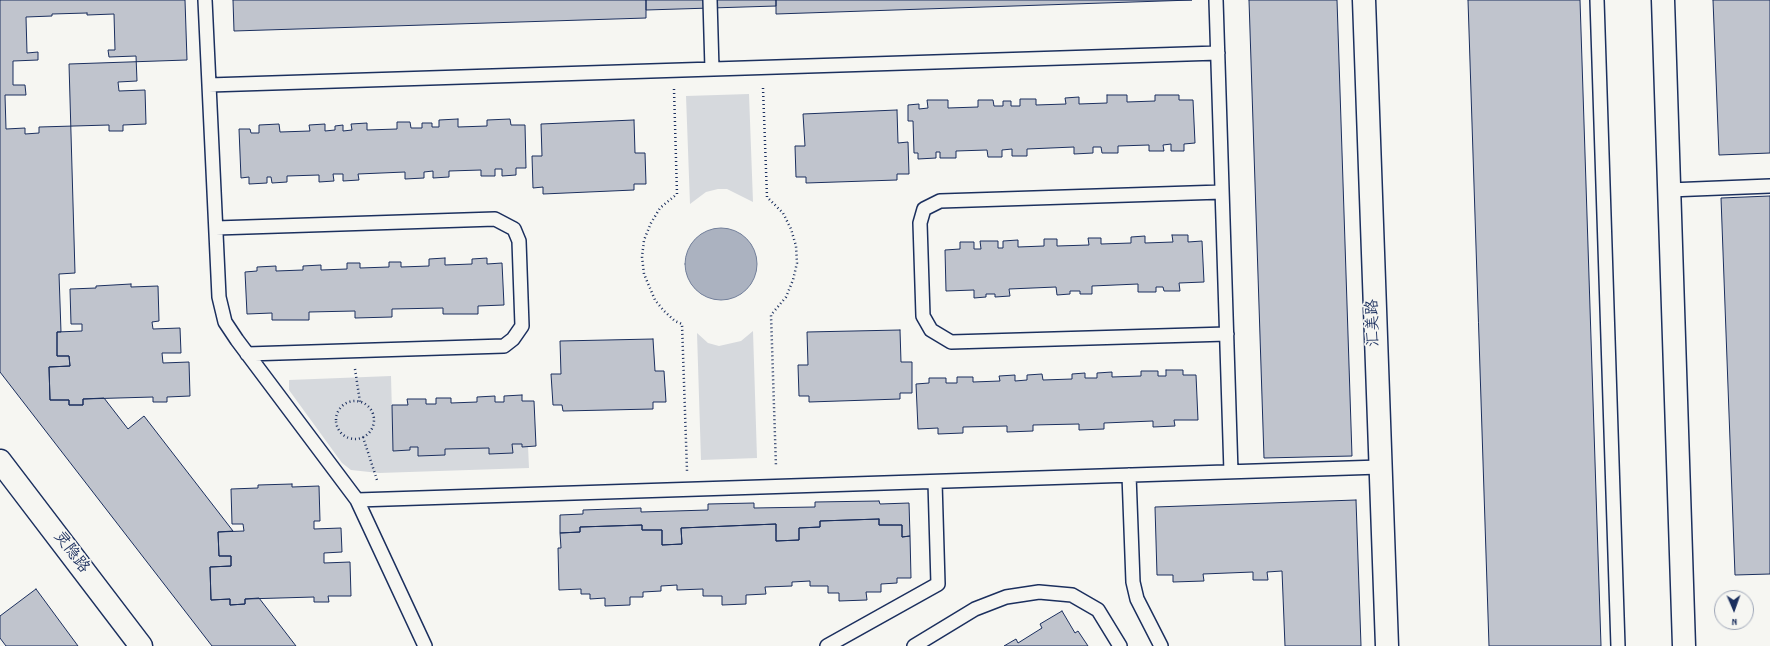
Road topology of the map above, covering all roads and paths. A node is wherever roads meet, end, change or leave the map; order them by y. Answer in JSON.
{"nodes":[{"id":1,"x":205,"y":0,"type":"edge"},
{"id":2,"x":710,"y":0,"type":"edge"},
{"id":3,"x":1216,"y":0,"type":"edge"},
{"id":4,"x":1364,"y":0,"type":"edge"},
{"id":5,"x":1597,"y":0,"type":"edge"},
{"id":6,"x":1663,"y":0,"type":"edge"},
{"id":7,"x":1218,"y":53,"type":"junction"},
{"id":8,"x":762,"y":67,"type":"junction"},
{"id":9,"x":712,"y":69,"type":"junction"},
{"id":10,"x":673,"y":70,"type":"junction"},
{"id":11,"x":209,"y":85,"type":"junction"},
{"id":12,"x":1770,"y":186,"type":"edge"},
{"id":13,"x":1669,"y":190,"type":"junction"},
{"id":14,"x":1222,"y":192,"type":"junction"},
{"id":15,"x":216,"y":228,"type":"junction"},
{"id":16,"x":1227,"y":334,"type":"junction"},
{"id":17,"x":351,"y":350,"type":"junction"},
{"id":18,"x":247,"y":354,"type":"junction"},
{"id":19,"x":360,"y":402,"type":"junction"},
{"id":20,"x":363,"y":437,"type":"junction"},
{"id":21,"x":0,"y":461,"type":"edge"},
{"id":22,"x":1380,"y":467,"type":"junction"},
{"id":23,"x":1231,"y":472,"type":"junction"},
{"id":24,"x":1129,"y":475,"type":"junction"},
{"id":25,"x":935,"y":482,"type":"junction"},
{"id":26,"x":777,"y":487,"type":"junction"},
{"id":27,"x":688,"y":489,"type":"junction"},
{"id":28,"x":357,"y":500,"type":"junction"},
{"id":29,"x":383,"y":500,"type":"junction"},
{"id":30,"x":141,"y":646,"type":"edge"},
{"id":31,"x":425,"y":646,"type":"edge"},
{"id":32,"x":827,"y":646,"type":"edge"},
{"id":33,"x":914,"y":646,"type":"edge"},
{"id":34,"x":1120,"y":646,"type":"edge"},
{"id":35,"x":1161,"y":646,"type":"edge"},
{"id":36,"x":1387,"y":646,"type":"edge"},
{"id":37,"x":1618,"y":646,"type":"edge"},
{"id":38,"x":1684,"y":646,"type":"edge"}],
"edges":[{"from":1,"to":11,"type":"lane"},
{"from":2,"to":9,"type":"lane"},
{"from":3,"to":7,"type":"lane"},
{"from":4,"to":22,"type":"street","name":"汇美路"},
{"from":5,"to":37,"type":"lane"},
{"from":6,"to":13,"type":"street"},
{"from":7,"to":8,"type":"lane"},
{"from":7,"to":14,"type":"lane"},
{"from":8,"to":9,"type":"lane"},
{"from":8,"to":26,"type":"path"},
{"from":9,"to":10,"type":"lane"},
{"from":10,"to":11,"type":"lane"},
{"from":10,"to":27,"type":"path"},
{"from":11,"to":15,"type":"lane"},
{"from":12,"to":13,"type":"lane"},
{"from":13,"to":38,"type":"street"},
{"from":14,"to":16,"type":"lane"},
{"from":14,"to":16,"type":"lane"},
{"from":15,"to":17,"type":"lane"},
{"from":15,"to":18,"type":"lane"},
{"from":16,"to":23,"type":"lane"},
{"from":17,"to":18,"type":"lane"},
{"from":17,"to":19,"type":"path"},
{"from":18,"to":28,"type":"lane"},
{"from":19,"to":20,"type":"path"},
{"from":19,"to":20,"type":"path"},
{"from":20,"to":29,"type":"path"},
{"from":21,"to":30,"type":"street","name":"灵隐路"},
{"from":22,"to":23,"type":"lane"},
{"from":22,"to":36,"type":"street","name":"汇美路"},
{"from":23,"to":24,"type":"lane"},
{"from":24,"to":25,"type":"lane"},
{"from":24,"to":35,"type":"lane"},
{"from":25,"to":26,"type":"lane"},
{"from":25,"to":32,"type":"lane"},
{"from":26,"to":27,"type":"lane"},
{"from":27,"to":29,"type":"lane"},
{"from":28,"to":29,"type":"lane"},
{"from":28,"to":31,"type":"lane"},
{"from":33,"to":34,"type":"lane"}]}
